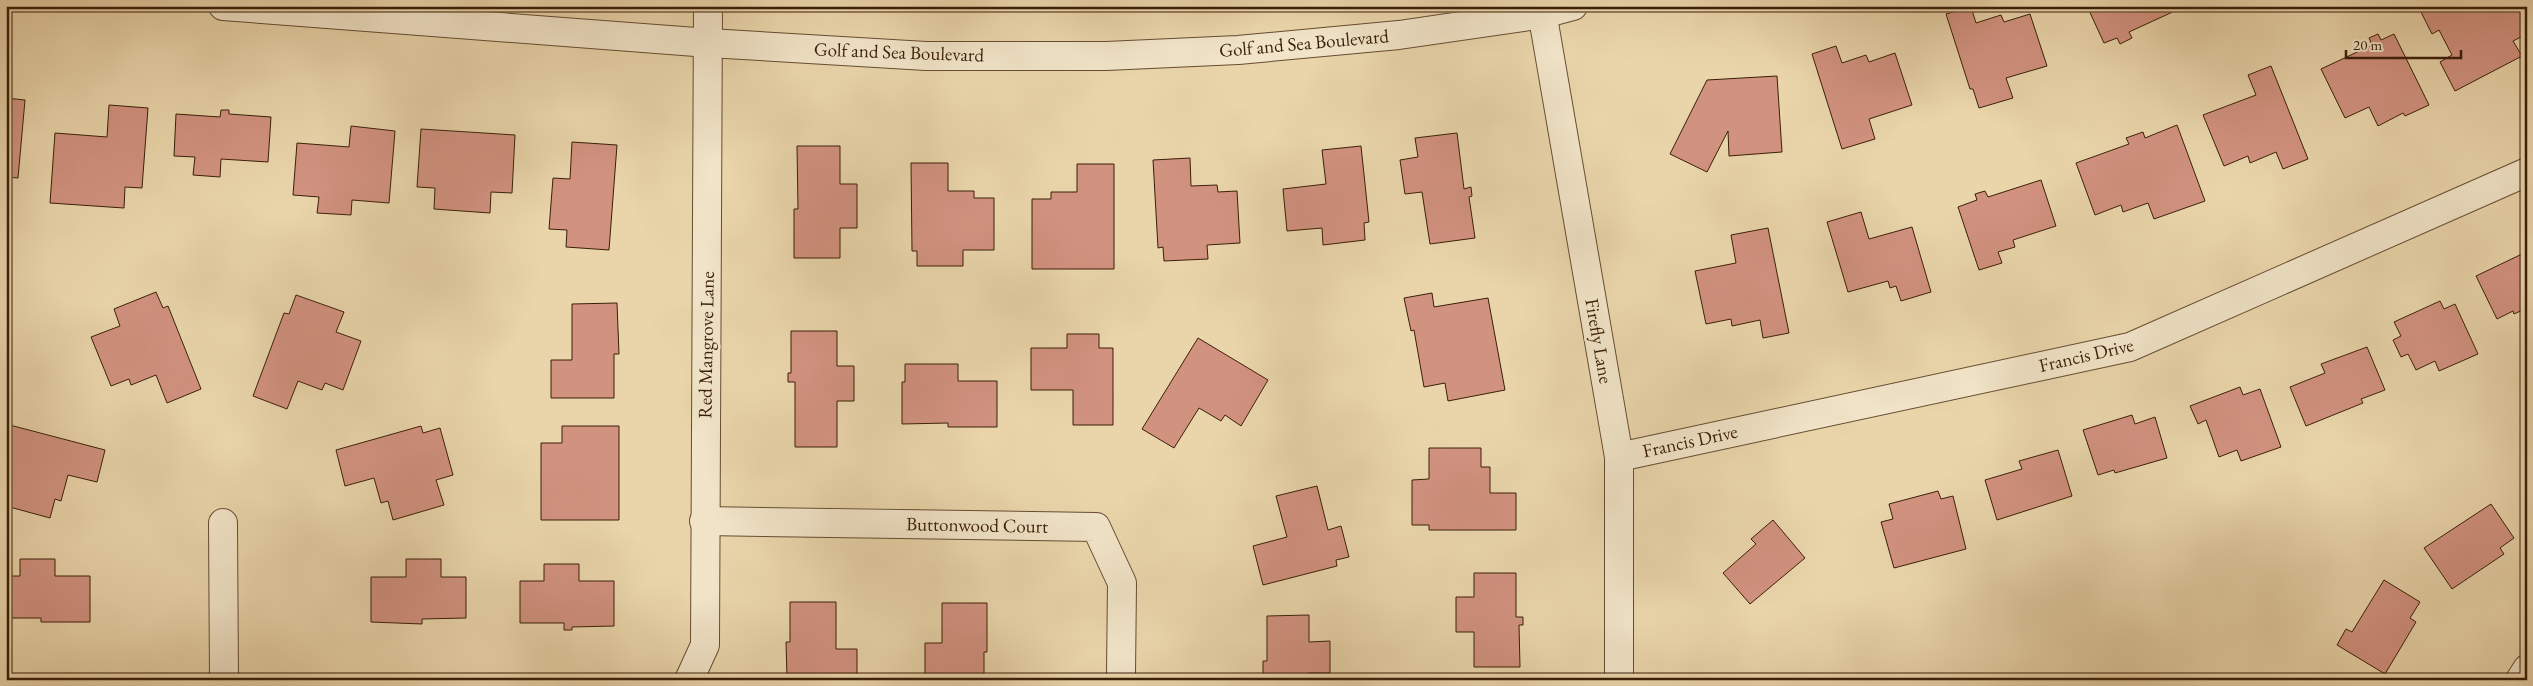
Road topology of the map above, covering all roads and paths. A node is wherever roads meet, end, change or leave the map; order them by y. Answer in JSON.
{"nodes":[{"id":1,"x":223,"y":6,"type":"edge"},
{"id":2,"x":708,"y":6,"type":"edge"},
{"id":3,"x":1573,"y":6,"type":"edge"},
{"id":4,"x":1542,"y":10,"type":"edge"},
{"id":5,"x":709,"y":43,"type":"junction"},
{"id":6,"x":2527,"y":172,"type":"edge"},
{"id":7,"x":1619,"y":457,"type":"junction"},
{"id":8,"x":704,"y":521,"type":"junction"},
{"id":9,"x":224,"y":523,"type":"dead end"},
{"id":10,"x":2527,"y":669,"type":"edge"},
{"id":11,"x":1121,"y":674,"type":"dead end"},
{"id":12,"x":224,"y":680,"type":"edge"},
{"id":13,"x":689,"y":680,"type":"edge"},
{"id":14,"x":1620,"y":680,"type":"edge"},
{"id":15,"x":2520,"y":680,"type":"edge"}],
"edges":[{"from":1,"to":5,"type":"street","name":"Golf and Sea Boulevard"},
{"from":2,"to":5,"type":"street","name":"Red Mangrove Lane"},
{"from":3,"to":4,"type":"street","name":"Golf and Sea Boulevard"},
{"from":4,"to":5,"type":"street","name":"Golf and Sea Boulevard"},
{"from":4,"to":7,"type":"street","name":"Firefly Lane"},
{"from":5,"to":8,"type":"street","name":"Red Mangrove Lane"},
{"from":6,"to":7,"type":"street","name":"Francis Drive"},
{"from":7,"to":14,"type":"street","name":"Firefly Lane"},
{"from":8,"to":11,"type":"street","name":"Buttonwood Court"},
{"from":8,"to":13,"type":"street","name":"Red Mangrove Lane"},
{"from":9,"to":12,"type":"street"},
{"from":10,"to":15,"type":"street"}]}
